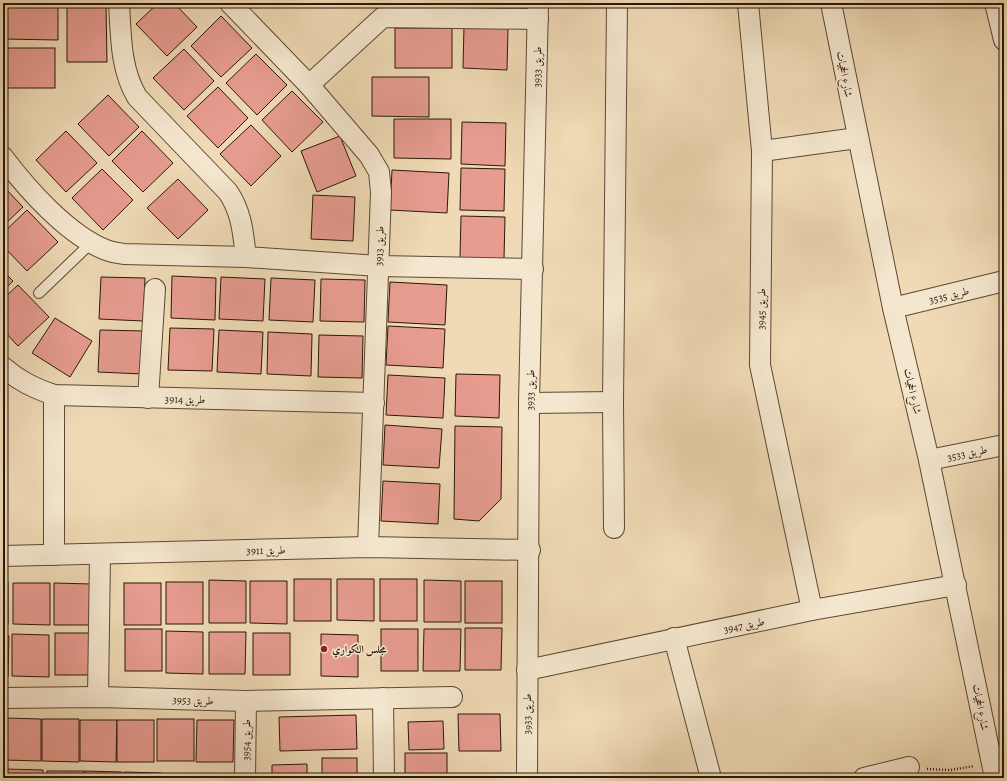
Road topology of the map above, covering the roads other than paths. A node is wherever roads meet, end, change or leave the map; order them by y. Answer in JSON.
{"nodes":[{"id":1,"x":119,"y":3,"type":"edge"},
{"id":2,"x":230,"y":3,"type":"edge"},
{"id":3,"x":617,"y":3,"type":"edge"},
{"id":4,"x":748,"y":3,"type":"edge"},
{"id":5,"x":831,"y":3,"type":"edge"},
{"id":6,"x":995,"y":3,"type":"edge"},
{"id":7,"x":383,"y":10,"type":"edge"},
{"id":8,"x":538,"y":11,"type":"edge"},
{"id":9,"x":1004,"y":40,"type":"edge"},
{"id":10,"x":309,"y":85,"type":"junction"},
{"id":11,"x":857,"y":138,"type":"junction"},
{"id":12,"x":762,"y":151,"type":"junction"},
{"id":13,"x":3,"y":157,"type":"edge"},
{"id":14,"x":91,"y":243,"type":"junction"},
{"id":15,"x":246,"y":257,"type":"junction"},
{"id":16,"x":379,"y":266,"type":"junction"},
{"id":17,"x":533,"y":269,"type":"junction"},
{"id":18,"x":1004,"y":281,"type":"edge"},
{"id":19,"x":155,"y":289,"type":"dead end"},
{"id":20,"x":39,"y":293,"type":"dead end"},
{"id":21,"x":893,"y":308,"type":"junction"},
{"id":22,"x":3,"y":367,"type":"edge"},
{"id":23,"x":54,"y":395,"type":"junction"},
{"id":24,"x":148,"y":398,"type":"junction"},
{"id":25,"x":613,"y":402,"type":"junction"},
{"id":26,"x":374,"y":403,"type":"junction"},
{"id":27,"x":529,"y":404,"type":"junction"},
{"id":28,"x":1004,"y":445,"type":"edge"},
{"id":29,"x":929,"y":460,"type":"junction"},
{"id":30,"x":614,"y":528,"type":"dead end"},
{"id":31,"x":368,"y":547,"type":"junction"},
{"id":32,"x":530,"y":550,"type":"junction"},
{"id":33,"x":100,"y":554,"type":"junction"},
{"id":34,"x":54,"y":555,"type":"junction"},
{"id":35,"x":3,"y":556,"type":"edge"},
{"id":36,"x":956,"y":585,"type":"junction"},
{"id":37,"x":812,"y":610,"type":"junction"},
{"id":38,"x":674,"y":638,"type":"junction"},
{"id":39,"x":527,"y":670,"type":"junction"},
{"id":40,"x":98,"y":697,"type":"junction"},
{"id":41,"x":452,"y":697,"type":"dead end"},
{"id":42,"x":3,"y":698,"type":"edge"},
{"id":43,"x":383,"y":698,"type":"junction"},
{"id":44,"x":246,"y":701,"type":"junction"},
{"id":45,"x":910,"y":767,"type":"road end"},
{"id":46,"x":994,"y":771,"type":"edge"},
{"id":47,"x":245,"y":778,"type":"edge"},
{"id":48,"x":384,"y":778,"type":"edge"},
{"id":49,"x":528,"y":778,"type":"edge"},
{"id":50,"x":711,"y":778,"type":"edge"},
{"id":51,"x":864,"y":778,"type":"edge"}],
"edges":[{"from":1,"to":15,"type":"street"},
{"from":2,"to":10,"type":"street","name":"طريق 3913"},
{"from":3,"to":25,"type":"street"},
{"from":4,"to":12,"type":"street","name":"طريق 3945"},
{"from":5,"to":11,"type":"street","name":"شارع الحجيات"},
{"from":6,"to":9,"type":"street"},
{"from":7,"to":8,"type":"street"},
{"from":7,"to":10,"type":"street"},
{"from":8,"to":17,"type":"street","name":"طريق 3933"},
{"from":10,"to":16,"type":"street","name":"طريق 3913"},
{"from":11,"to":12,"type":"street"},
{"from":11,"to":21,"type":"street","name":"شارع الحجيات"},
{"from":12,"to":37,"type":"street","name":"طريق 3945"},
{"from":13,"to":14,"type":"street"},
{"from":14,"to":15,"type":"street"},
{"from":14,"to":20,"type":"lane"},
{"from":15,"to":16,"type":"street"},
{"from":16,"to":17,"type":"street"},
{"from":16,"to":26,"type":"street","name":"طريق 3913"},
{"from":17,"to":27,"type":"street","name":"طريق 3933"},
{"from":18,"to":21,"type":"street","name":"طريق 3535"},
{"from":19,"to":24,"type":"street"},
{"from":21,"to":29,"type":"street","name":"شارع الحجيات"},
{"from":22,"to":23,"type":"street","name":"طريق 3914"},
{"from":23,"to":24,"type":"street","name":"طريق 3914"},
{"from":23,"to":34,"type":"street"},
{"from":24,"to":26,"type":"street","name":"طريق 3914"},
{"from":25,"to":27,"type":"street"},
{"from":25,"to":30,"type":"street"},
{"from":26,"to":31,"type":"street","name":"طريق 3913"},
{"from":27,"to":32,"type":"street","name":"طريق 3933"},
{"from":28,"to":29,"type":"street","name":"طريق 3533"},
{"from":29,"to":36,"type":"street","name":"شارع الحجيات"},
{"from":31,"to":32,"type":"street","name":"طريق 3911"},
{"from":31,"to":33,"type":"street","name":"طريق 3911"},
{"from":32,"to":39,"type":"street","name":"طريق 3933"},
{"from":33,"to":34,"type":"street","name":"طريق 3911"},
{"from":33,"to":40,"type":"street"},
{"from":34,"to":35,"type":"street","name":"طريق 3911"},
{"from":36,"to":37,"type":"street","name":"طريق 3947"},
{"from":36,"to":46,"type":"street","name":"شارع الحجيات"},
{"from":37,"to":38,"type":"street","name":"طريق 3947"},
{"from":38,"to":39,"type":"street","name":"طريق 3947"},
{"from":38,"to":50,"type":"street"},
{"from":39,"to":49,"type":"street","name":"طريق 3933"},
{"from":40,"to":42,"type":"street","name":"طريق 3953"},
{"from":40,"to":44,"type":"street","name":"طريق 3953"},
{"from":41,"to":43,"type":"street","name":"طريق 3953"},
{"from":43,"to":44,"type":"street","name":"طريق 3953"},
{"from":43,"to":48,"type":"street"},
{"from":44,"to":47,"type":"street","name":"طريق 3954"},
{"from":45,"to":51,"type":"street"}]}
